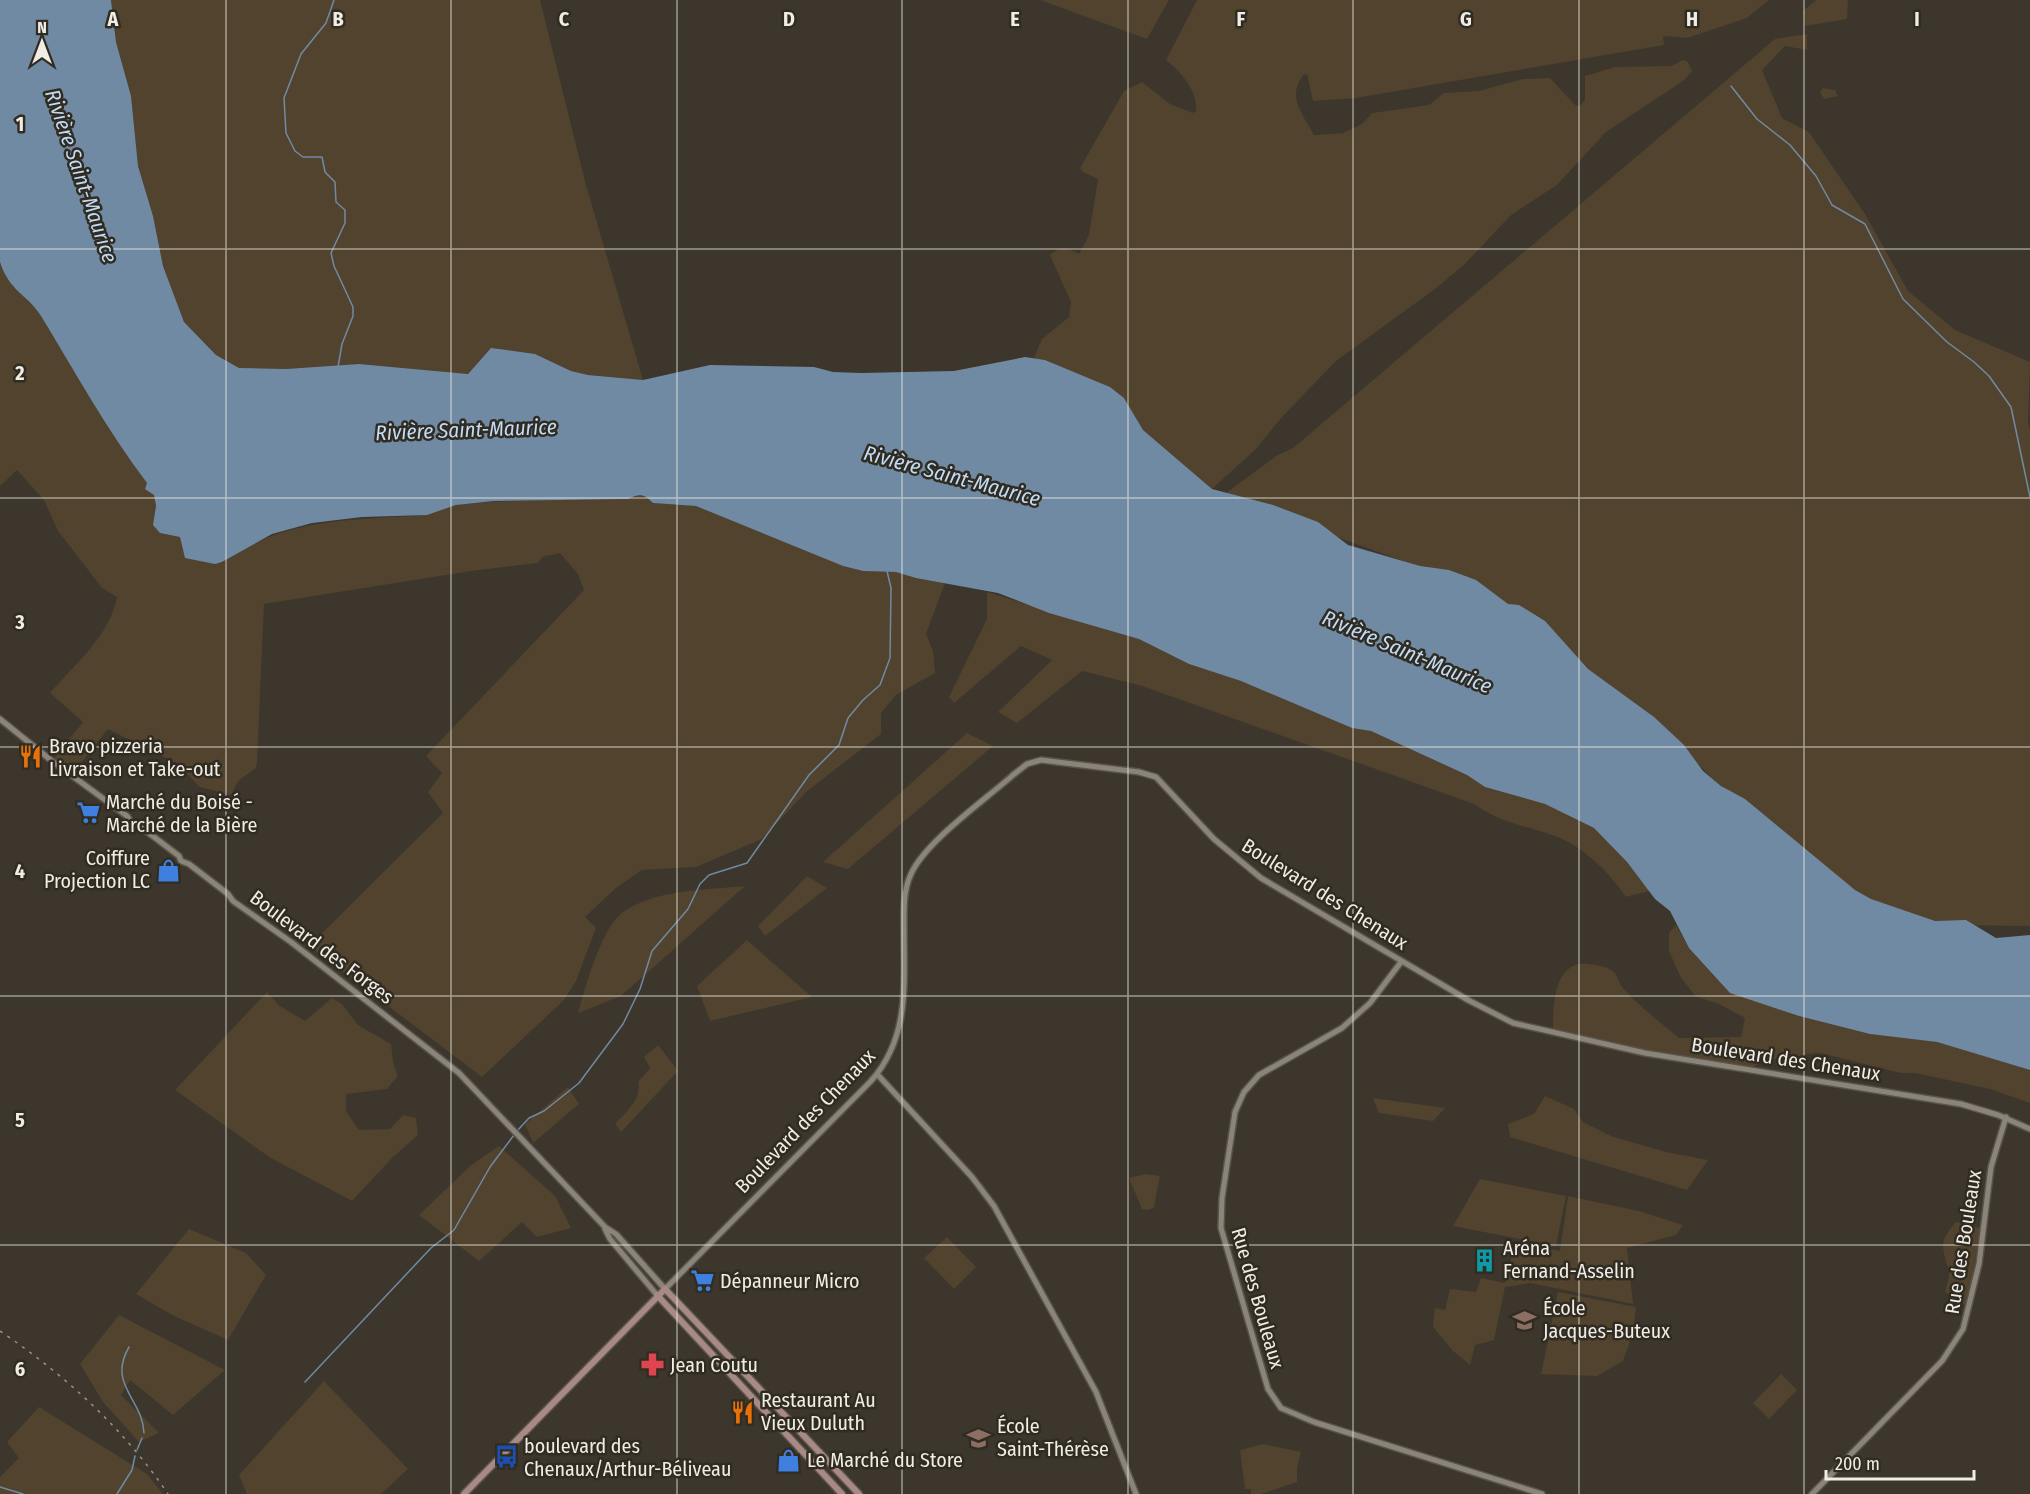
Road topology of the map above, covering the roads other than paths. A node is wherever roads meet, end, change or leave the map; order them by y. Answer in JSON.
{"nodes":[{"id":1,"x":0,"y":719,"type":"edge"},
{"id":2,"x":1401,"y":962,"type":"junction"},
{"id":3,"x":877,"y":1074,"type":"junction"},
{"id":4,"x":2006,"y":1118,"type":"junction"},
{"id":5,"x":2030,"y":1129,"type":"edge"},
{"id":6,"x":605,"y":1227,"type":"junction"},
{"id":7,"x":665,"y":1289,"type":"junction"},
{"id":8,"x":657,"y":1295,"type":"junction"},
{"id":9,"x":464,"y":1494,"type":"edge"},
{"id":10,"x":842,"y":1494,"type":"edge"},
{"id":11,"x":859,"y":1494,"type":"edge"},
{"id":12,"x":1136,"y":1494,"type":"edge"},
{"id":13,"x":1542,"y":1494,"type":"edge"},
{"id":14,"x":1812,"y":1494,"type":"edge"}],
"edges":[{"from":1,"to":6,"type":"street","name":"Boulevard des Forges"},
{"from":2,"to":3,"type":"street","name":"Boulevard des Chenaux"},
{"from":2,"to":4,"type":"street","name":"Boulevard des Chenaux"},
{"from":2,"to":13,"type":"street","name":"Rue des Bouleaux"},
{"from":3,"to":7,"type":"street","name":"Boulevard des Chenaux"},
{"from":3,"to":12,"type":"street"},
{"from":4,"to":5,"type":"street","name":"Boulevard des Chenaux"},
{"from":4,"to":14,"type":"street","name":"Rue des Bouleaux"},
{"from":6,"to":7,"type":"street","name":"Boulevard des Forges"},
{"from":6,"to":8,"type":"street","name":"Boulevard des Forges"},
{"from":7,"to":8,"type":"main road","name":"Boulevard des Chenaux"},
{"from":7,"to":11,"type":"main road","name":"Boulevard des Forges"},
{"from":8,"to":9,"type":"main road","name":"Boulevard des Chenaux"},
{"from":8,"to":10,"type":"main road","name":"Boulevard des Forges"}]}
